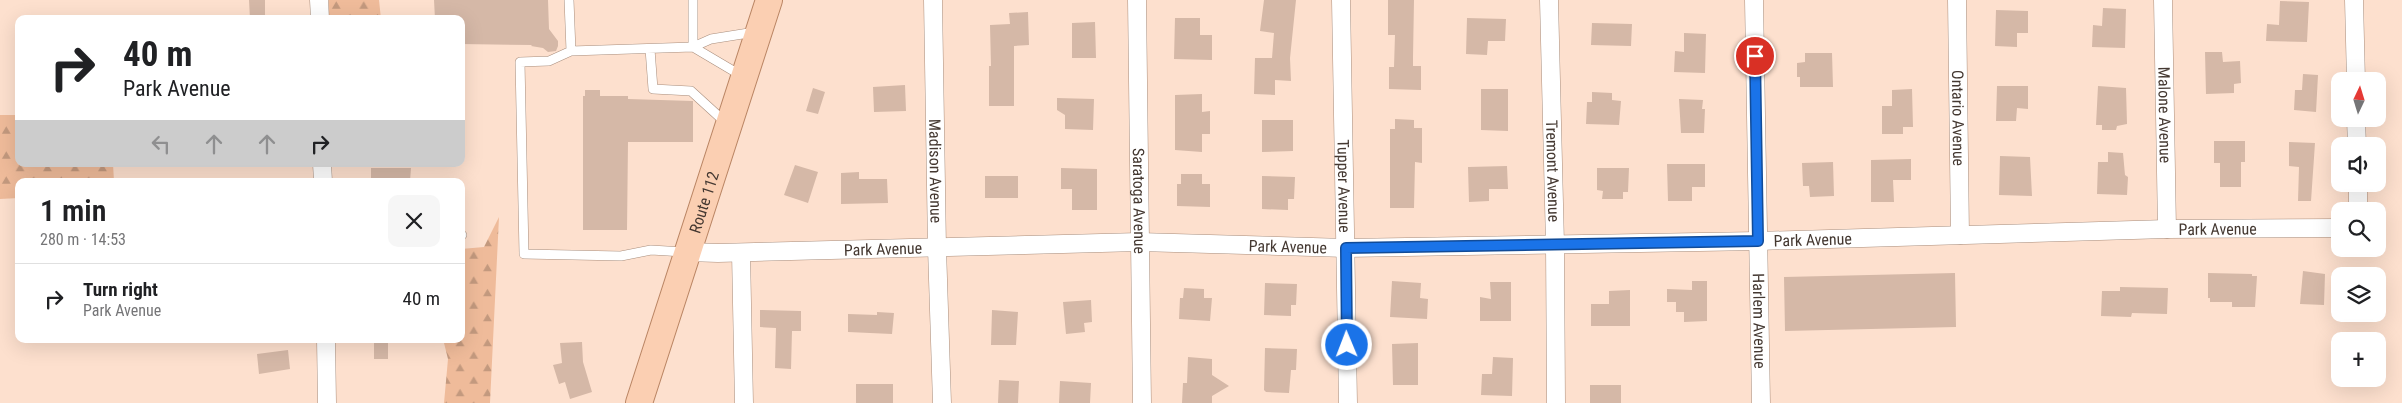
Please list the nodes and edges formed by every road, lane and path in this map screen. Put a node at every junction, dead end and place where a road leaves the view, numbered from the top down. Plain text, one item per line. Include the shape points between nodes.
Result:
1 (319, 0) edge
2 (568, 0) edge
3 (693, 0) edge
4 (769, 0) edge
5 (933, 0) edge
6 (1137, 0) edge
7 (1341, 0) edge
8 (1549, 0) edge
9 (1754, 0) edge
10 (1957, 0) edge
11 (2163, 0) edge
12 (2354, 0) edge
13 (320, 15) edge
14 (758, 32) junction
15 (693, 47) junction
16 (650, 49) junction
17 (572, 51) junction
18 (2356, 72) edge
19 (744, 77) junction
20 (728, 126) junction
21 (2331, 228) edge
22 (2167, 229) junction
23 (1960, 235) junction
24 (1758, 241) junction
25 (1139, 242) junction
26 (1555, 244) junction
27 (937, 248) junction
28 (1346, 248) junction
29 (687, 252) junction
30 (741, 253) junction
31 (326, 343) edge
32 (327, 403) edge
33 (639, 403) edge
34 (744, 403) edge
35 (942, 403) edge
36 (1142, 403) edge
37 (1348, 403) edge
38 (1556, 403) edge
39 (1761, 403) edge

1 - 13 street
2 - 17 lane
3 - 15 lane
4 - 14 main road, Route 112
5 - 27 street, Madison Avenue
6 - 25 street, Saratoga Avenue
7 - 28 street, Tupper Avenue
8 - 26 street, Tremont Avenue
9 - 24 street, Harlem Avenue
10 - 23 street, Ontario Avenue
11 - 22 street, Malone Avenue
12 - 18 street
14 - 15 lane via 711,39
14 - 19 main road, Route 112
15 - 16 lane
15 - 19 lane
16 - 17 lane
16 - 20 lane via 653,89 691,91
17 - 29 lane via 549,61 520,62 524,254 621,256 651,250
19 - 20 main road, Route 112
20 - 29 main road, Route 112
21 - 22 street, Park Avenue
22 - 23 street, Park Avenue
23 - 24 street, Park Avenue
24 - 26 street, Park Avenue
24 - 39 street, Harlem Avenue
25 - 27 street, Park Avenue
25 - 28 street, Park Avenue
25 - 36 street, Saratoga Avenue
26 - 28 street, Park Avenue
26 - 38 street, Tremont Avenue
27 - 30 street, Park Avenue
27 - 35 street, Madison Avenue
28 - 37 street, Tupper Avenue
29 - 30 street, Park Avenue
29 - 33 main road, Route 112
30 - 34 street
31 - 32 street

